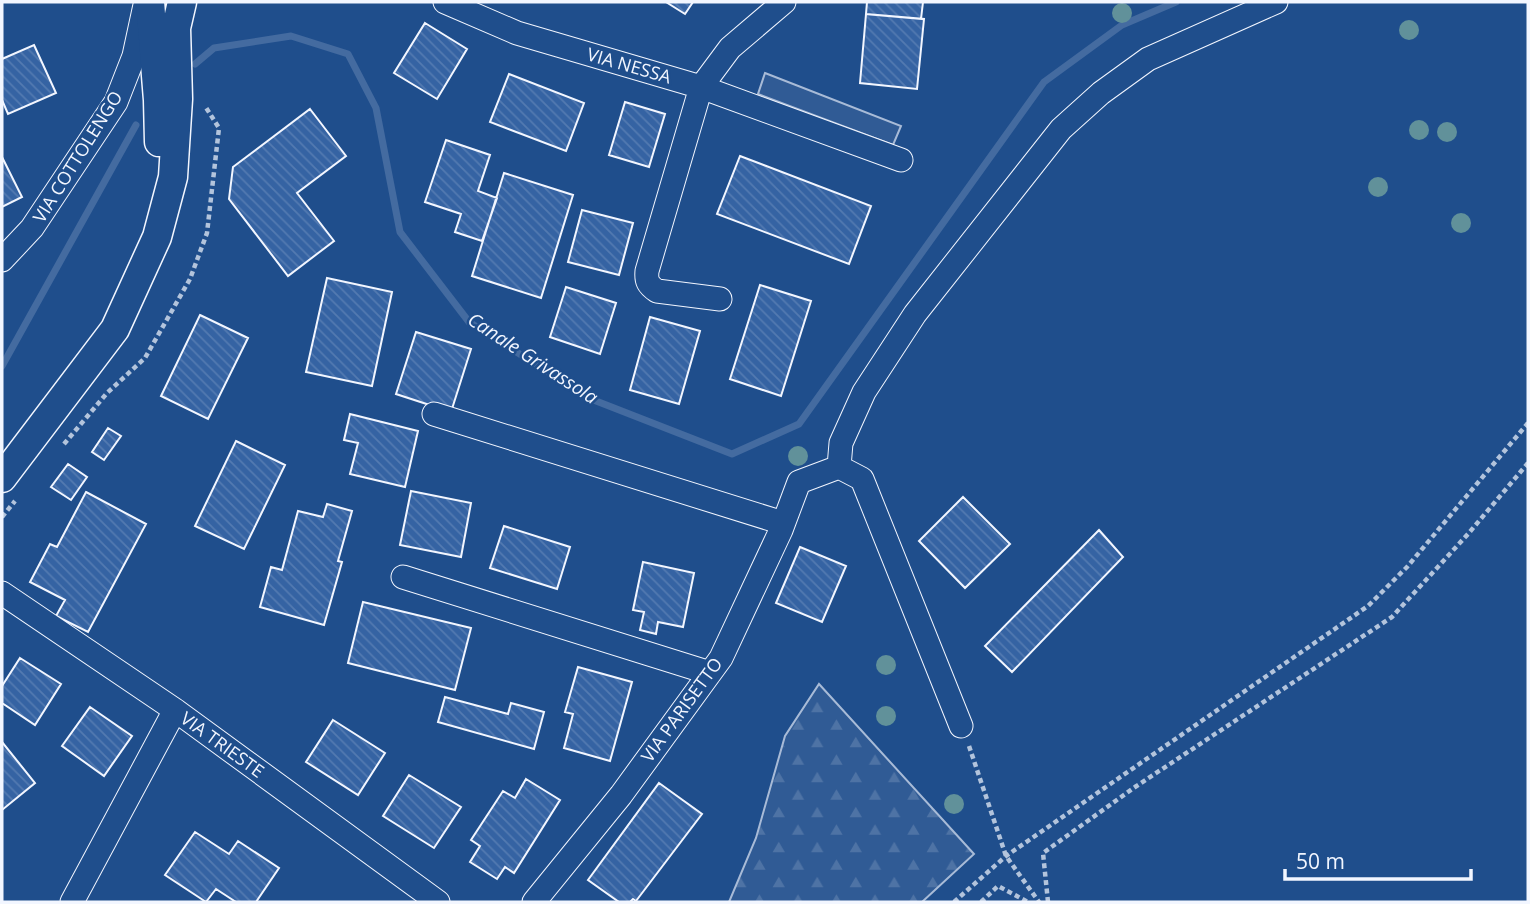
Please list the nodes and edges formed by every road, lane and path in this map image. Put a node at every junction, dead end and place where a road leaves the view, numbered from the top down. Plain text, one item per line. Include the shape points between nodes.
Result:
1 (148, 2) edge
2 (182, 2) edge
3 (445, 2) edge
4 (784, 2) edge
5 (1276, 2) edge
6 (701, 87) junction
7 (901, 160) dead end
8 (157, 237) junction
9 (2, 260) edge
10 (720, 299) dead end
11 (434, 414) dead end
12 (1528, 423) edge
13 (1528, 463) edge
14 (839, 467) junction
15 (2, 478) edge
16 (783, 523) junction
17 (403, 578) dead end
18 (2, 593) edge
19 (710, 673) junction
20 (175, 710) junction
21 (961, 726) joint
22 (1006, 856) junction
23 (72, 902) edge
24 (438, 902) edge
25 (534, 902) edge
26 (954, 902) edge
27 (981, 902) edge
28 (1028, 902) edge
29 (1039, 902) edge
30 (1048, 902) edge

1 - 8 street via 158,100
1 - 9 street, VIA COTTOLENGO via 116,102 33,228
2 - 8 street via 176,27 173,177
3 - 6 street, VIA NESSA via 517,33
4 - 6 street via 730,48
5 - 14 street via 1148,59 1060,129 900,336 864,392 841,443
6 - 7 street, VIA NESSA
6 - 10 street via 646,279 657,290
8 - 15 street via 115,329
11 - 16 street
12 - 22 path via 1368,606
13 - 30 path via 1392,617 1042,853
14 - 16 street, VIA PARISETTO via 799,482
14 - 21 street via 862,479
16 - 19 street, VIA PARISETTO
17 - 19 street
18 - 20 street, VIA TRIESTE
19 - 25 street, VIA PARISETTO via 621,795
20 - 23 street
20 - 24 street, VIA TRIESTE
21 - 22 path
22 - 26 path
22 - 29 path
27 - 28 path via 999,886

